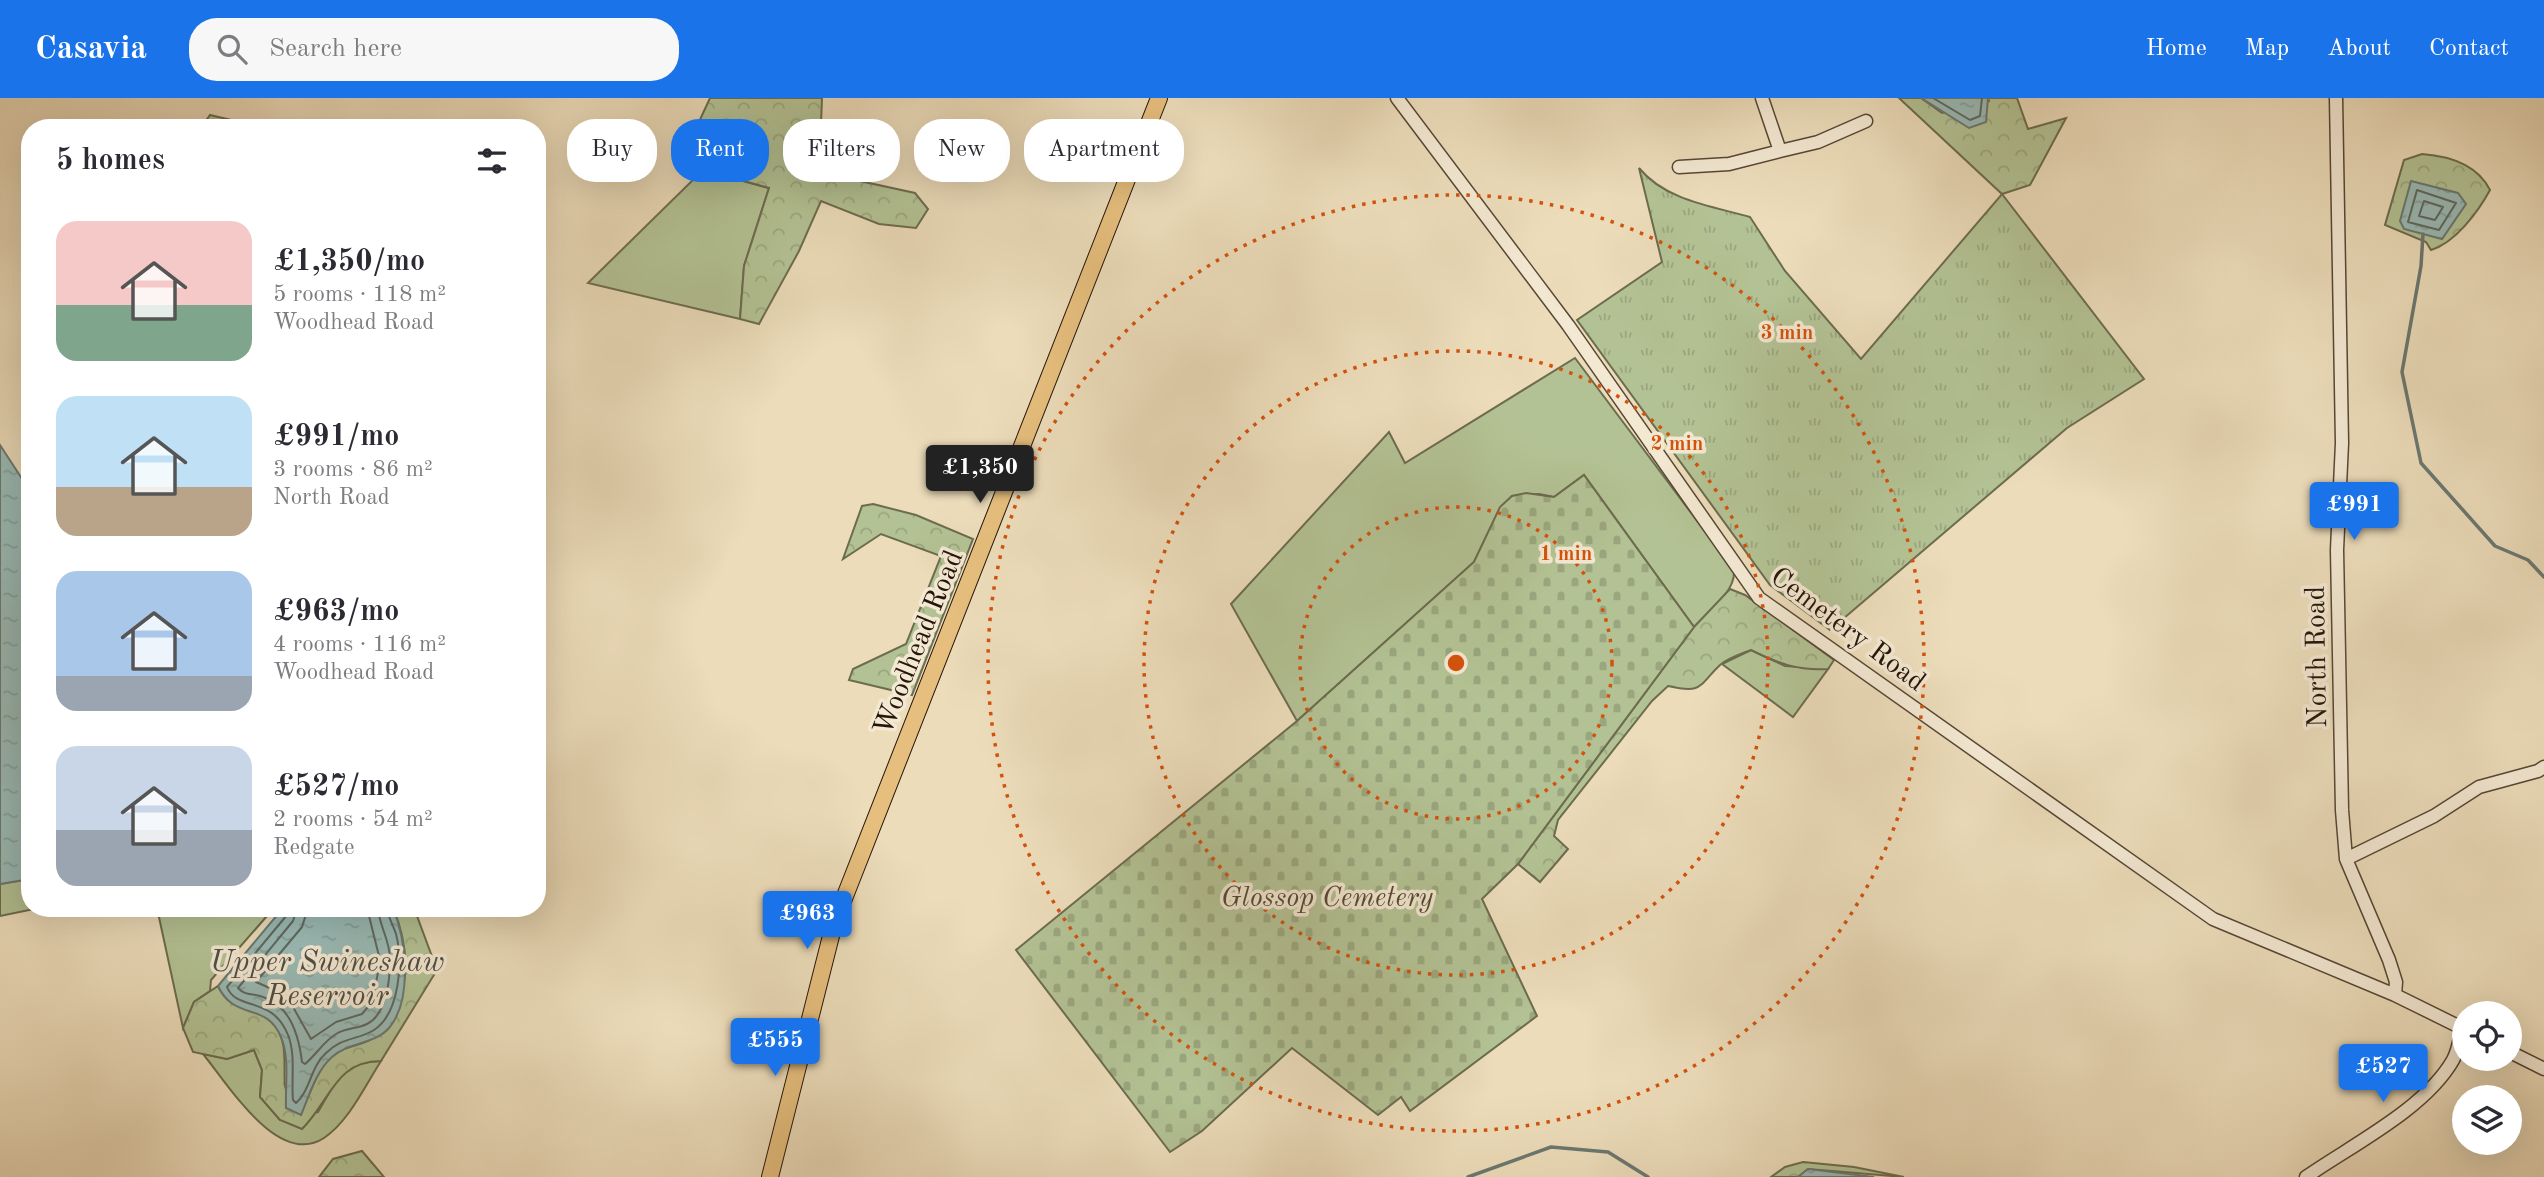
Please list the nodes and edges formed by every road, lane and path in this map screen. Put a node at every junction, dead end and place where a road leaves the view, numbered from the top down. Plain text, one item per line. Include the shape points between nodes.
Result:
1 (1159, 98) edge
2 (1397, 98) edge
3 (1762, 98) edge
4 (2336, 98) edge
5 (1866, 121) dead end
6 (1780, 151) junction
7 (1679, 167) dead end
8 (2544, 767) edge
9 (2346, 859) junction
10 (2395, 995) junction
11 (2452, 1024) edge
12 (2522, 1058) edge
13 (2452, 1061) edge
14 (2544, 1069) edge
15 (770, 1177) edge
16 (2306, 1177) edge

1 - 15 main road, Woodhead Road via 834,924
2 - 10 street, Cemetery Road via 1568,325 1759,598 2204,914
3 - 6 street
4 - 9 street, North Road via 2342,443 2337,550
5 - 6 street via 1818,142
6 - 7 street via 1729,164
8 - 9 street via 2479,787 2434,816
9 - 10 street, North Road via 2389,960
10 - 11 street, Cemetery Road
12 - 14 street
13 - 16 street via 2432,1087 2405,1109

